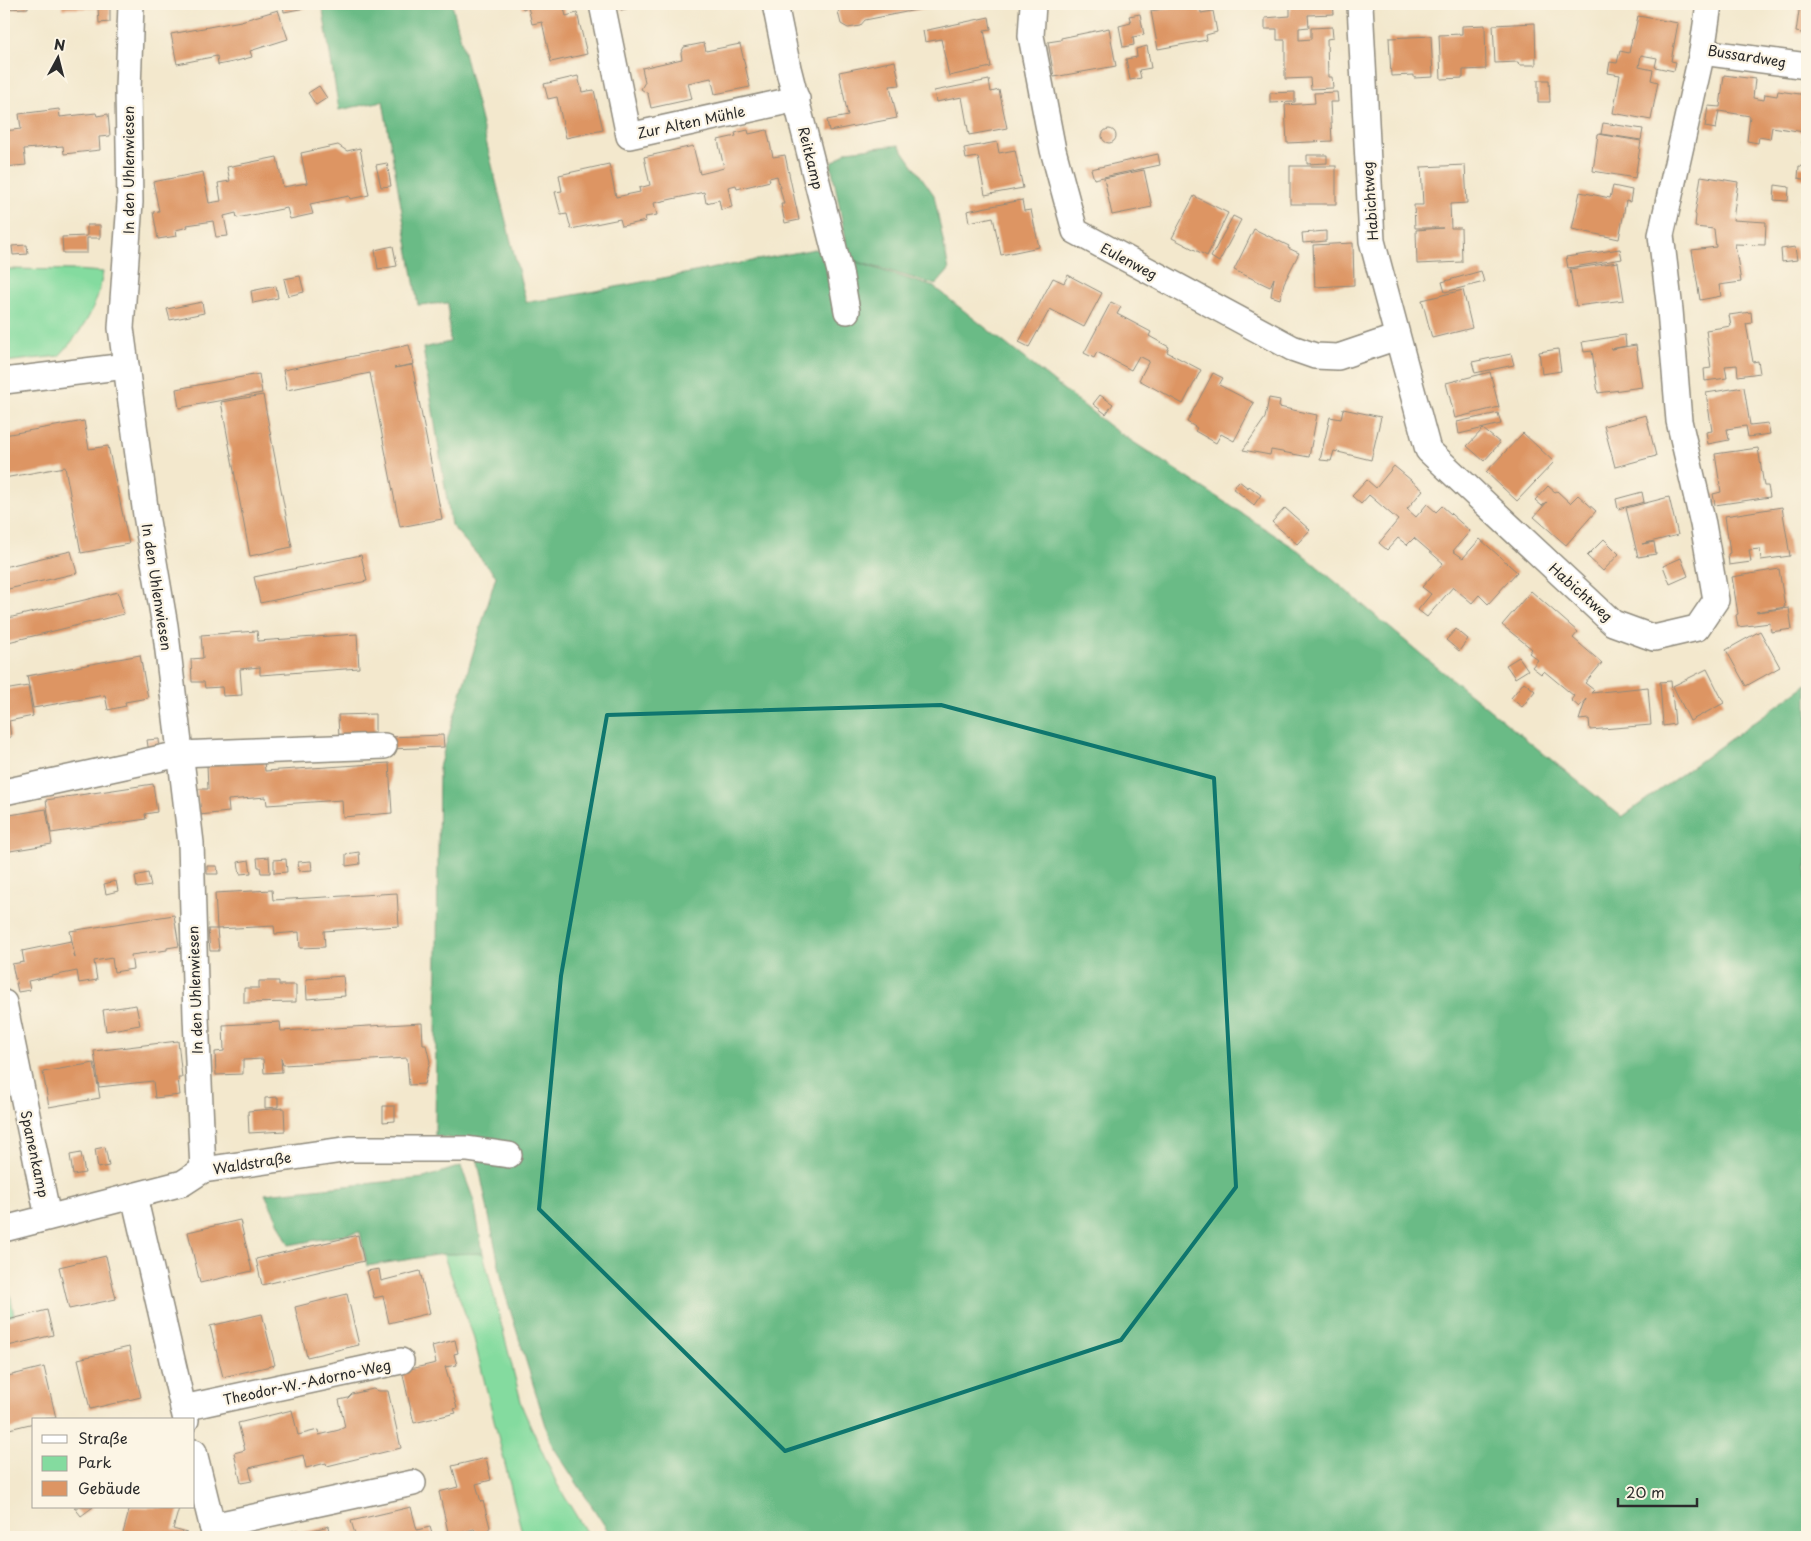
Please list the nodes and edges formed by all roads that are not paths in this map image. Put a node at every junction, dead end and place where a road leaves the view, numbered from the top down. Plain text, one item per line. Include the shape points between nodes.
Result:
1 (131, 4) edge
2 (602, 4) edge
3 (775, 4) edge
4 (1033, 4) edge
5 (1360, 4) edge
6 (1709, 4) edge
7 (1702, 52) junction
8 (1807, 66) edge
9 (796, 99) junction
10 (847, 311) dead end
11 (1397, 337) junction
12 (126, 366) junction
13 (4, 381) edge
14 (384, 746) dead end
15 (180, 754) junction
16 (4, 792) edge
17 (4, 1003) edge
18 (509, 1155) dead end
19 (203, 1170) junction
20 (134, 1196) junction
21 (48, 1217) junction
22 (4, 1229) edge
23 (401, 1361) dead end
24 (184, 1414) edge
25 (195, 1456) edge
26 (413, 1483) dead end
27 (213, 1532) edge

1 - 12 street, In den Uhlenwiesen via 128,89 130,202 121,328
2 - 9 street, Zur Alten Mühle via 629,136
3 - 9 street, Reitkamp
4 - 11 street, Eulenweg via 1031,36 1052,150 1075,231 1292,348 1315,356 1338,357
5 - 11 street, Habichtweg via 1372,241
6 - 7 street, Bussardweg
7 - 8 street, Bussardweg
7 - 11 street, Habichtweg via 1661,235 1679,421 1703,524 1716,600 1697,628 1654,638 1613,623 1428,450
9 - 10 street, Reitkamp
12 - 13 street
12 - 15 street, In den Uhlenwiesen via 165,626
14 - 15 street
15 - 16 street
15 - 19 street, In den Uhlenwiesen via 190,843
17 - 21 street, Spanenkamp
18 - 19 street, Waldstraße via 467,1149 350,1148
19 - 20 street, Waldstraße via 183,1183
20 - 21 street, Waldstraße
20 - 24 street, Theodor-W.-Adorno-Weg
21 - 22 street, Waldstraße
23 - 24 street, Theodor-W.-Adorno-Weg
25 - 27 street
26 - 27 street

